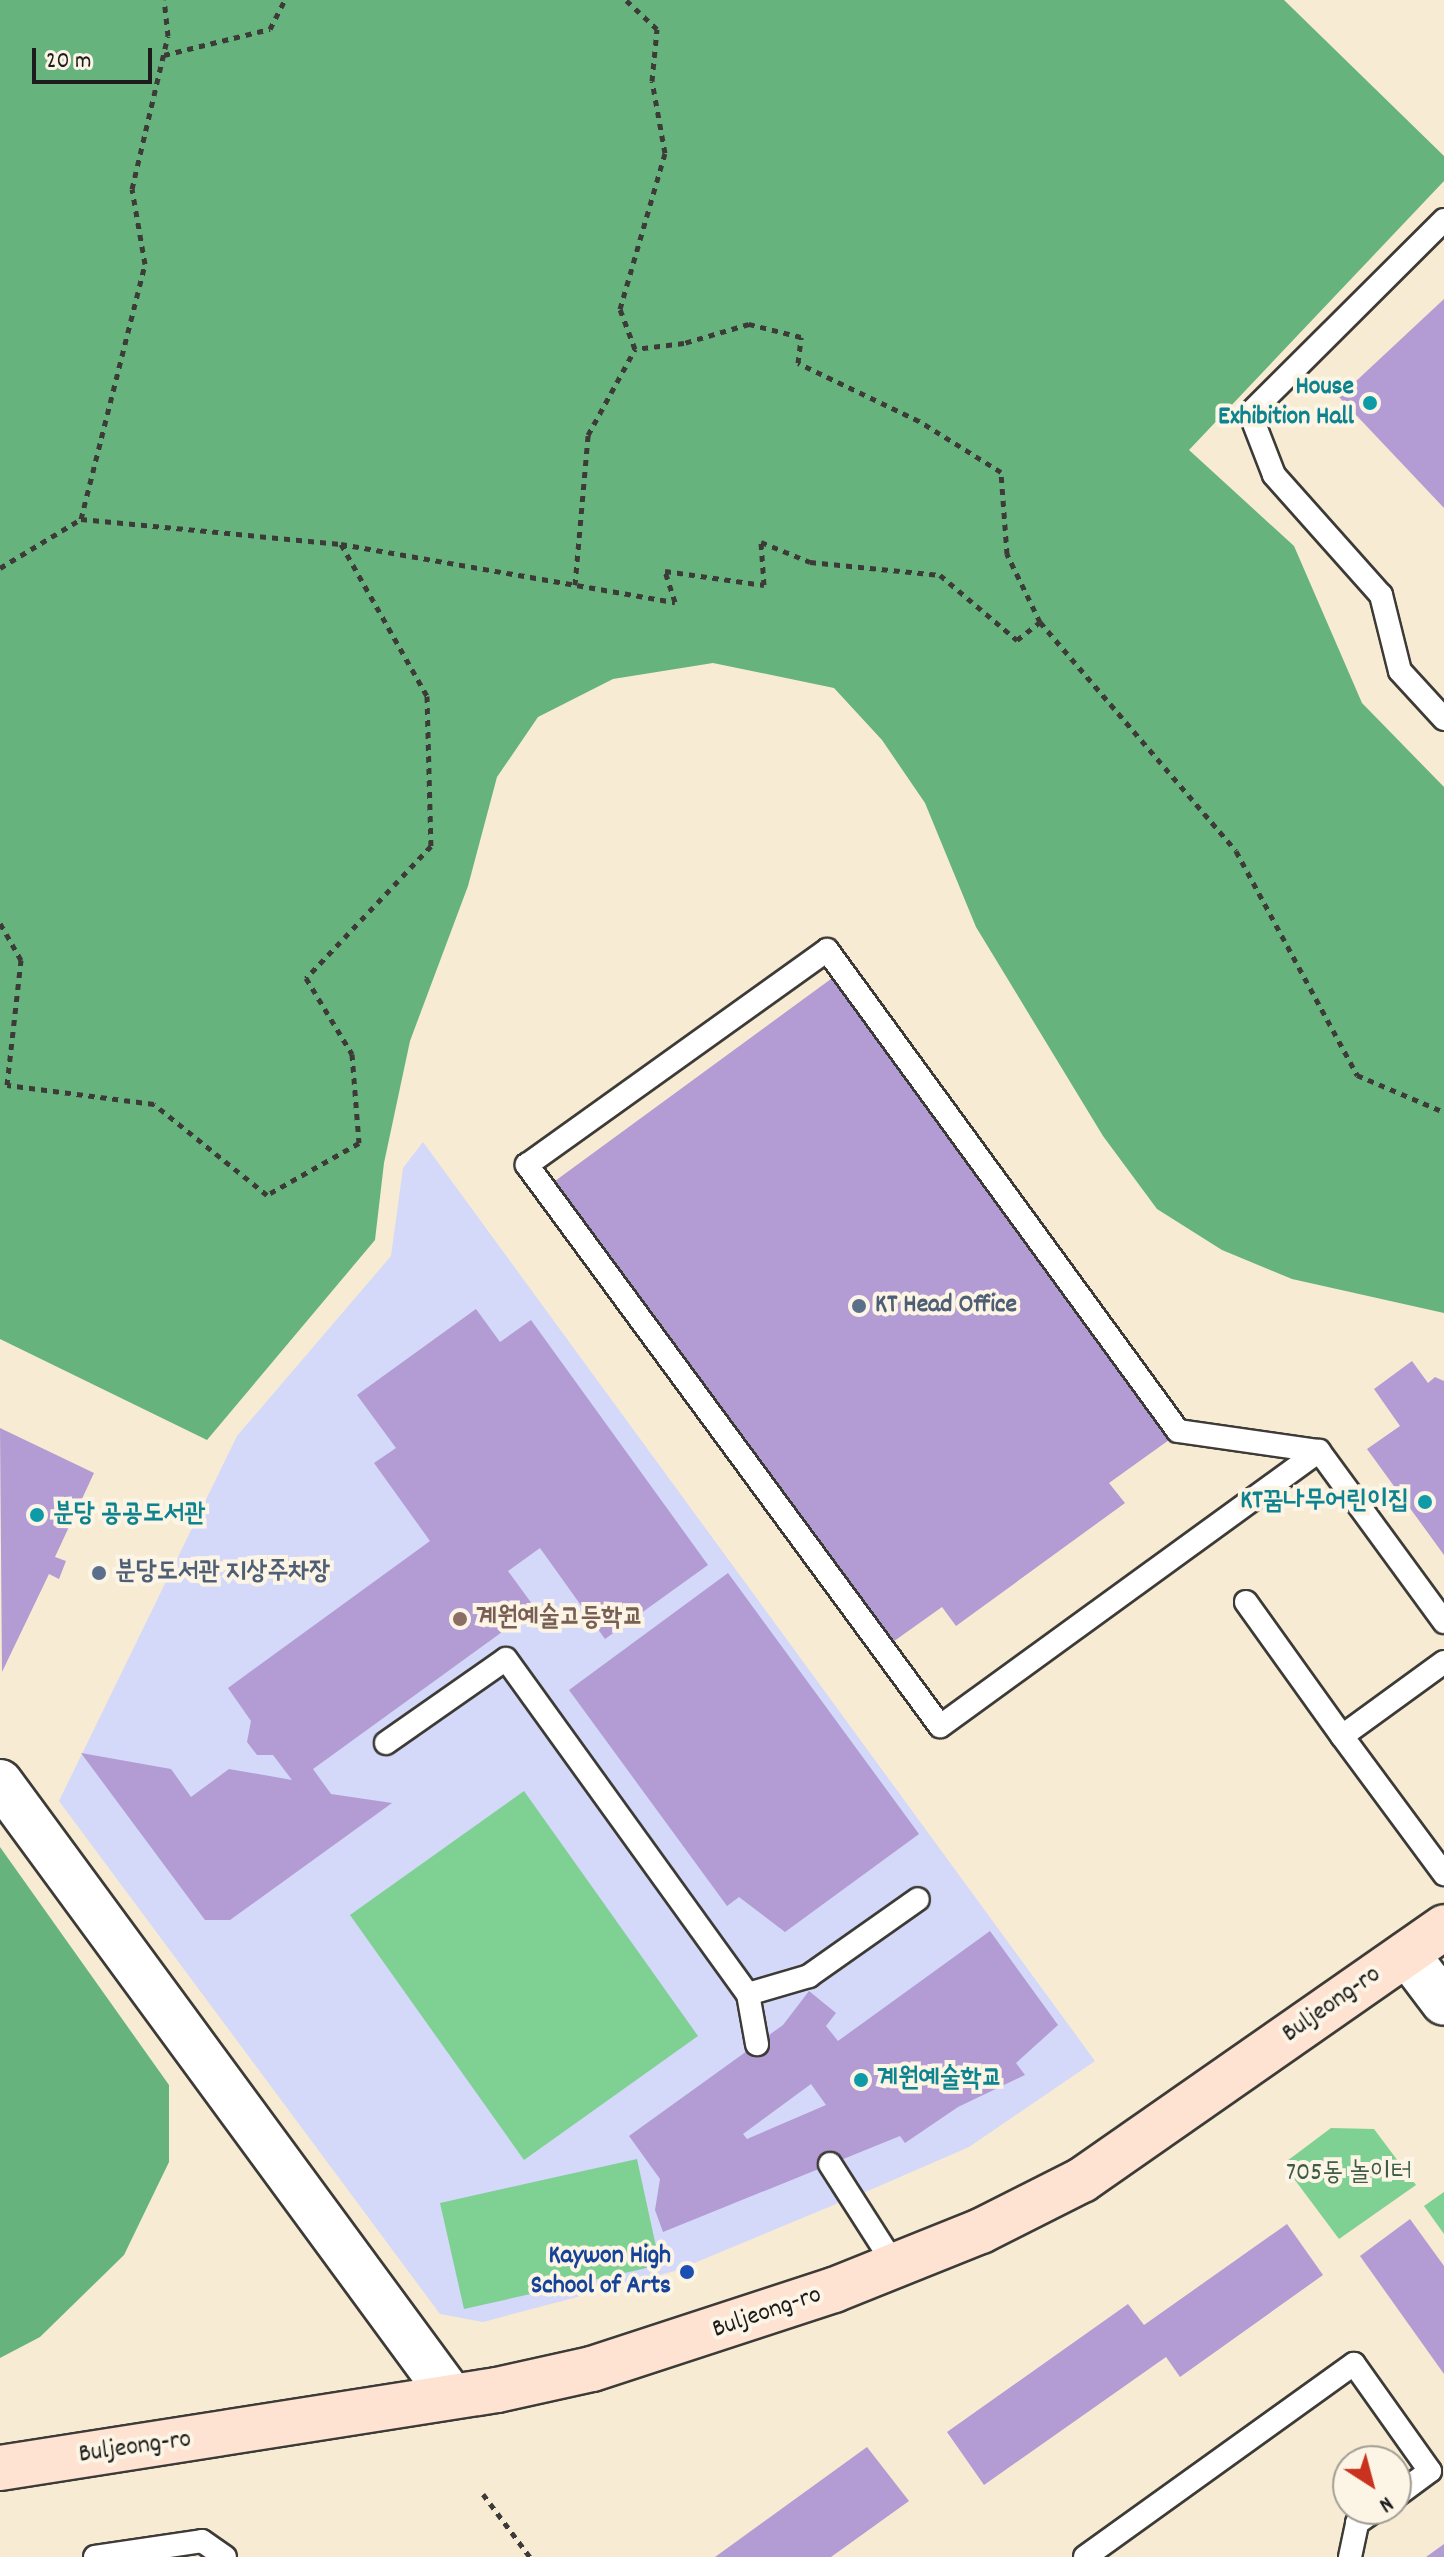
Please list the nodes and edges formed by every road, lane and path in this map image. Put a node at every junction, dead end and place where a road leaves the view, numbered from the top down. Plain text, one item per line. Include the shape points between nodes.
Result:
1 (164, 0) edge
2 (285, 0) edge
3 (626, 0) edge
4 (164, 55) junction
5 (1444, 220) edge
6 (635, 349) junction
7 (81, 519) junction
8 (341, 544) junction
9 (0, 568) edge
10 (575, 585) junction
11 (1040, 622) junction
12 (1444, 719) edge
13 (0, 923) edge
14 (1444, 1112) edge
15 (1319, 1451) junction
16 (1246, 1602) dead end
17 (1444, 1622) edge
18 (1444, 1662) edge
19 (1342, 1736) junction
20 (386, 1743) dead end
21 (0, 1782) edge
22 (1444, 1874) edge
23 (918, 1899) dead end
24 (1444, 1927) edge
25 (1407, 1954) junction
26 (748, 1994) junction
27 (1444, 2003) edge
28 (757, 2044) dead end
29 (830, 2164) dead end
30 (894, 2264) junction
31 (451, 2396) junction
32 (1412, 2445) edge
33 (1412, 2446) edge
34 (0, 2468) edge
35 (1412, 2484) edge
36 (483, 2494) dead end
37 (1357, 2525) edge
38 (1096, 2554) edge
39 (95, 2557) edge
40 (225, 2557) edge
41 (530, 2557) edge
42 (1350, 2557) edge

1 - 4 path
2 - 4 path via 270,29
3 - 6 path via 657,29 652,81 665,153 620,309
4 - 7 path via 132,189 145,264
5 - 12 lane via 1250,413 1274,475 1381,595 1400,671
6 - 10 path via 588,435
6 - 11 path via 684,343 749,324 801,337 798,363 919,421 1001,472 1007,554
7 - 8 path
7 - 9 path
8 - 10 path
8 - 13 path via 427,696 431,846 306,978 352,1054 359,1143 267,1195 154,1104 7,1085 21,960
10 - 11 path via 675,602 665,571 764,585 761,542 810,562 940,575 1017,640
11 - 14 path via 1236,851 1357,1075
15 - 15 lane via 1178,1431 827,950 527,1165 940,1726
15 - 17 lane
16 - 19 lane
18 - 19 lane
19 - 22 lane
20 - 26 lane via 506,1659
21 - 31 street
23 - 26 lane via 809,1976
24 - 25 main road, Buljeong-ro
25 - 27 street
25 - 30 main road, Buljeong-ro via 1082,2180 981,2231
26 - 28 lane
29 - 30 lane
30 - 31 main road, Buljeong-ro via 808,2300 592,2369
31 - 34 main road, Buljeong-ro via 356,2416
32 - 38 lane via 1354,2364
33 - 35 lane via 1430,2471
36 - 41 path
37 - 42 lane
39 - 40 lane via 202,2541

